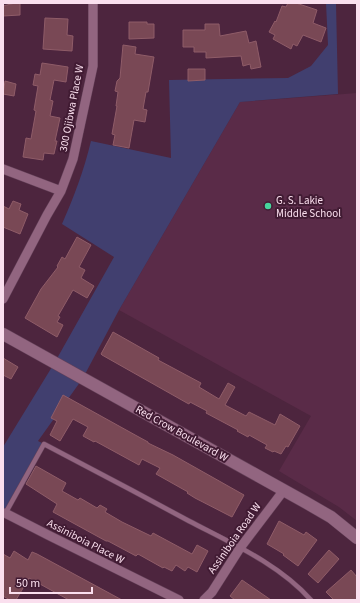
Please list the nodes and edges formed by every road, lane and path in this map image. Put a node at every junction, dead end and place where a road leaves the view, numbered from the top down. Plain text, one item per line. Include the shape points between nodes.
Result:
1 (93, 3) edge
2 (3, 169) edge
3 (61, 191) junction
4 (3, 299) edge
5 (3, 334) edge
6 (284, 490) junction
7 (4, 515) edge
8 (357, 538) edge
9 (240, 548) junction
10 (178, 600) edge
11 (204, 600) edge
12 (311, 600) edge

1 - 3 street, 300 Ojibwa Place W via 93,66 74,159
2 - 3 street
3 - 4 street, 300 Ojibwa Place W
5 - 6 street, Red Crow Boulevard W
6 - 8 street, Red Crow Boulevard W via 331,517
6 - 9 street, Assiniboia Road W
7 - 9 lane via 44,444
7 - 10 street, Assiniboia Place W
9 - 11 street, Assiniboia Road W via 212,592
9 - 12 lane via 278,571

